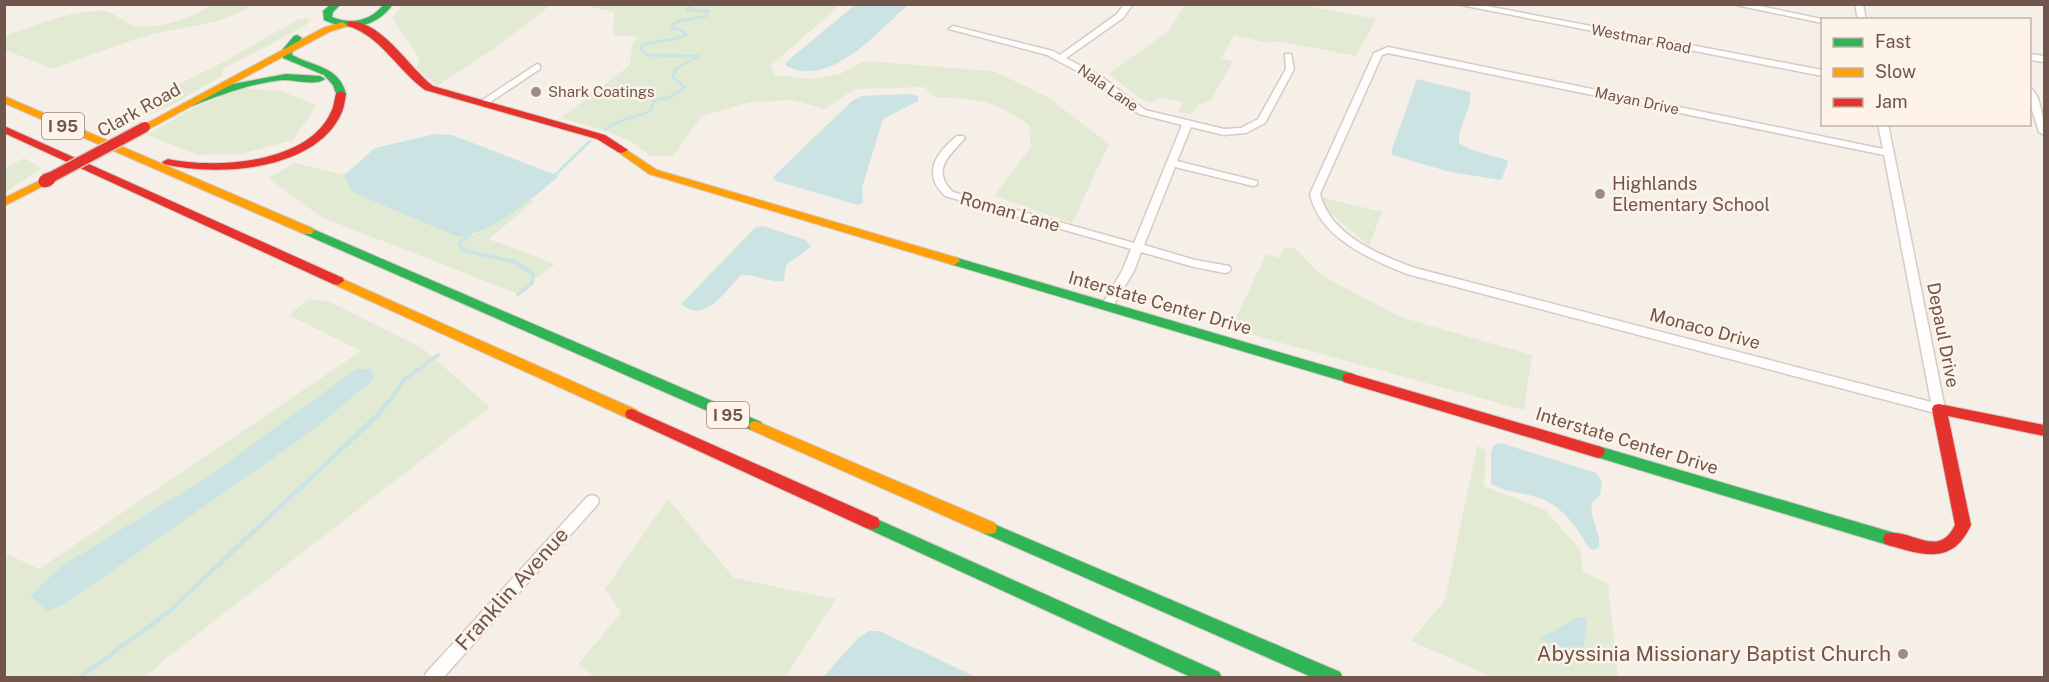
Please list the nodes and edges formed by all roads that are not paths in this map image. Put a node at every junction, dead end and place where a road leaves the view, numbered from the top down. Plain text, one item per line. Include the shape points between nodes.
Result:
1 (337, 4) edge
2 (1129, 4) edge
3 (1460, 4) edge
4 (1735, 4) edge
5 (386, 9) edge
6 (327, 18) junction
7 (1821, 20) edge
8 (347, 24) junction
9 (953, 29) dead end
10 (297, 38) junction
11 (389, 45) junction
12 (287, 51) junction
13 (1384, 51) joint
14 (1288, 56) dead end
15 (1061, 58) junction
16 (537, 67) dead end
17 (1821, 73) edge
18 (228, 82) junction
19 (341, 94) junction
20 (2031, 94) edge
21 (4, 99) edge
22 (483, 103) junction
23 (188, 104) junction
24 (1187, 124) junction
25 (1883, 126) edge
26 (4, 129) edge
27 (2044, 132) edge
28 (960, 138) dead end
29 (122, 152) junction
30 (1889, 153) junction
31 (1172, 164) junction
32 (1253, 183) dead end
33 (4, 203) edge
34 (1138, 248) junction
35 (1225, 269) dead end
36 (1107, 306) junction
37 (1939, 409) junction
38 (2044, 431) edge
39 (592, 501) dead end
40 (1948, 547) joint
41 (432, 678) edge
42 (1213, 678) edge
43 (1334, 678) edge

1 - 6 main road, Clark Road via 328,11
2 - 15 street via 1120,16
3 - 17 street, Westmar Road
4 - 7 street
5 - 8 main road, Clark Road via 369,21
5 - 11 main road, Interstate Center Drive via 377,21
6 - 8 main road, Interstate Center Drive via 335,24
6 - 10 main road, Clark Road
8 - 11 main road, Interstate Center Drive via 362,26
8 - 12 main road, Clark Road via 326,30
9 - 15 street, Nala Lane
10 - 12 main road
10 - 18 main road, Clark Road via 253,62
11 - 22 main road, Interstate Center Drive via 423,85
12 - 18 main road, Clark Road
12 - 19 main road via 291,59 319,69 337,81
13 - 30 street, Mayan Drive
13 - 37 street, Monaco Drive via 1378,53 1315,194 1318,211 1361,247 1411,271
14 - 24 street, Nala Lane via 1290,69 1259,124 1234,132
15 - 24 street, Nala Lane via 1099,79 1142,112
16 - 22 street
18 - 23 main road, Clark Road
19 - 23 main road via 324,80 311,76 282,76 236,86
19 - 29 main road via 337,113 323,132 288,153 260,163 205,168
20 - 27 street
21 - 29 main road, I 95
22 - 36 main road, Interstate Center Drive via 609,140 653,172
23 - 33 main road, Clark Road, bridge
24 - 31 street
25 - 30 street, Depaul Drive
26 - 42 main road, I 95
28 - 34 street, Roman Lane via 942,155 937,174 949,194
29 - 43 main road, I 95
30 - 37 street, Depaul Drive
31 - 32 street
31 - 34 street
34 - 35 street, Roman Lane
34 - 36 street
36 - 40 main road, Interstate Center Drive via 1911,545
37 - 38 main road, Monaco Drive
37 - 40 main road, Depaul Drive via 1963,525 1961,536
39 - 41 street, Franklin Avenue

